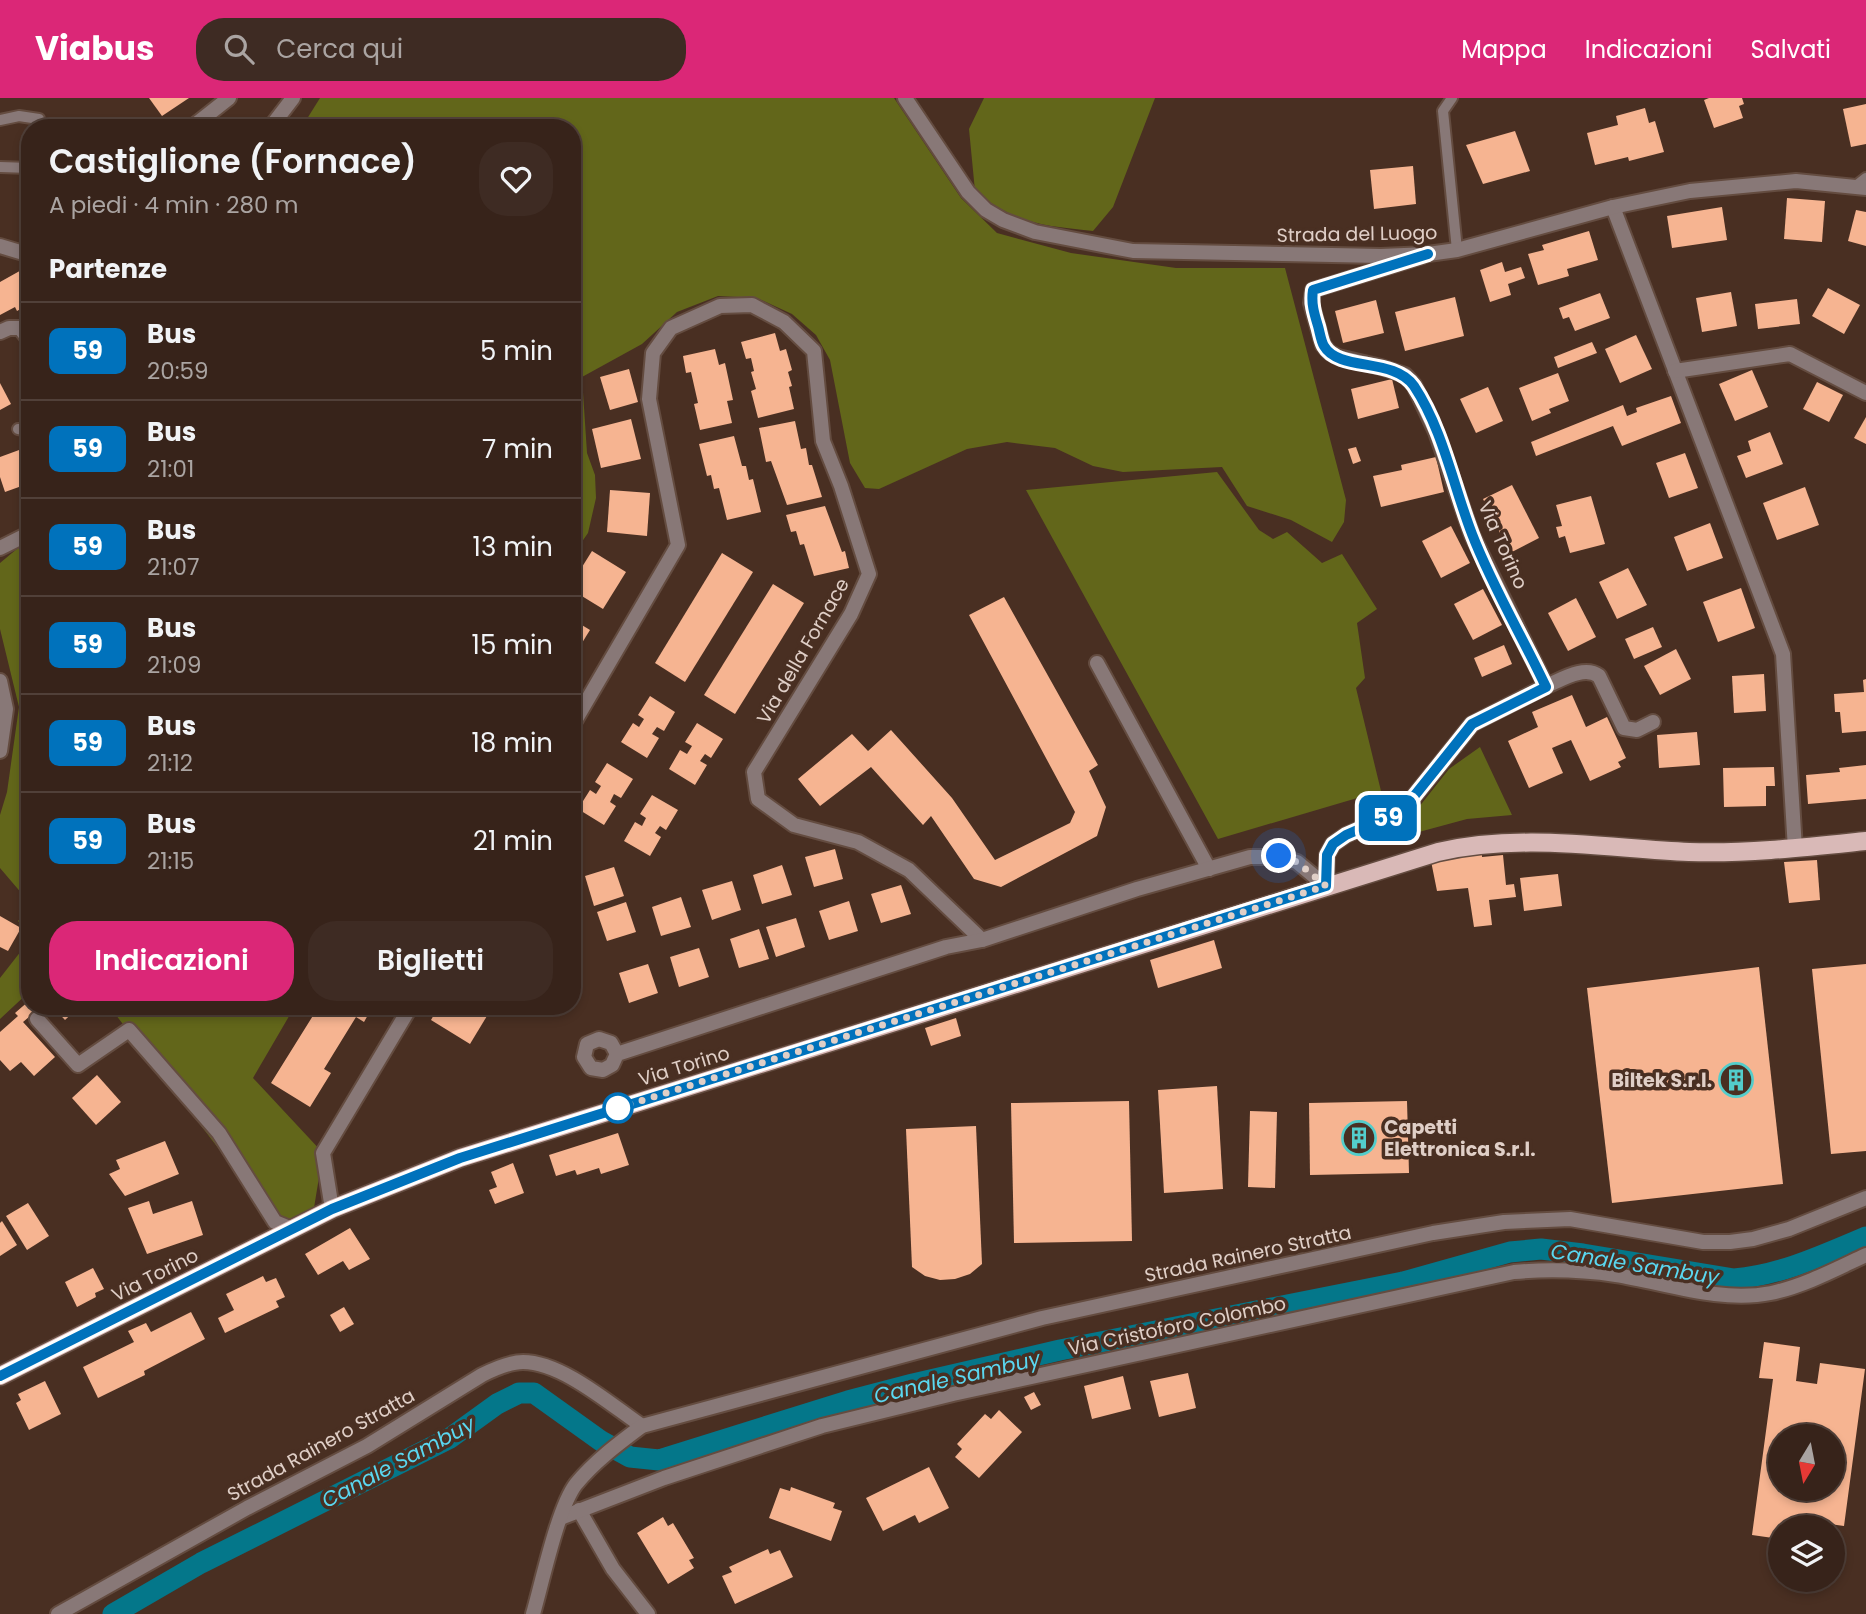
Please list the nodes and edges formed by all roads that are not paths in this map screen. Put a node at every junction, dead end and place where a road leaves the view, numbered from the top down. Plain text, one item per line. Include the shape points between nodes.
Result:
1 (229, 98) edge
2 (293, 98) edge
3 (905, 98) edge
4 (1452, 98) edge
5 (38, 119) edge
6 (202, 119) edge
7 (277, 119) edge
8 (0, 120) edge
9 (0, 167) edge
10 (21, 168) edge
11 (1863, 183) edge
12 (1613, 207) junction
13 (0, 246) edge
14 (1457, 250) junction
15 (21, 252) edge
16 (1428, 254) junction
17 (21, 329) edge
18 (0, 332) edge
19 (1675, 371) junction
20 (1866, 393) edge
21 (21, 538) edge
22 (0, 548) edge
23 (1097, 663) dead end
24 (0, 681) edge
25 (1546, 687) junction
26 (581, 711) edge
27 (1653, 722) dead end
28 (0, 751) edge
29 (1866, 841) edge
30 (1795, 849) junction
31 (1209, 869) junction
32 (1326, 886) junction
33 (982, 940) junction
34 (406, 1015) edge
35 (37, 1019) dead end
36 (617, 1054) dead end
37 (1866, 1198) edge
38 (332, 1209) junction
39 (292, 1229) junction
40 (1866, 1255) edge
41 (0, 1376) edge
42 (642, 1426) junction
43 (579, 1510) junction
44 (562, 1517) junction
45 (58, 1614) edge
46 (533, 1614) edge
47 (648, 1614) edge

1 - 6 street
2 - 7 street
3 - 16 street, Strada del Luogo via 968,192 986,210 1035,232 1133,251
4 - 14 lane via 1443,111
5 - 8 lane
9 - 10 lane
11 - 12 street, Strada del Luogo via 1796,181 1690,191
12 - 14 street, Strada del Luogo
12 - 19 street
13 - 15 street
14 - 16 street, Strada del Luogo
16 - 25 street, Via Torino via 1313,290 1311,303 1329,352 1405,375 1414,386 1436,432 1472,535
17 - 18 street
19 - 20 street via 1790,354
19 - 30 street via 1783,654
21 - 22 street
23 - 31 street
24 - 28 street via 6,709
25 - 27 street via 1593,671 1624,728 1637,730
25 - 32 street via 1472,724 1403,810 1333,844 1327,855
26 - 33 street, Via della Fornace via 678,545 649,399 653,353 671,328 720,306 752,305 784,322 814,351 823,441 869,574 851,614 754,772 758,799 794,825 858,842 909,870
29 - 30 main road, Via Torino
30 - 32 main road, Via Torino via 1691,852 1508,841 1438,852
31 - 32 street via 1250,857 1279,856 1297,862
31 - 33 street
32 - 38 main road, Via Torino via 460,1158
33 - 36 street via 946,947
34 - 38 street via 323,1153
35 - 39 street via 78,1065 129,1030 219,1133 275,1222
37 - 42 street, Strada Rainero Stratta via 1789,1229 1730,1242 1703,1242 1570,1219 1504,1222 1433,1233 1042,1318
38 - 39 main road, Via Torino
39 - 41 main road, Via Torino
40 - 43 street, Via Cristoforo Colombo via 1771,1293 1734,1296 1555,1268 1514,1272 822,1426
42 - 44 street, Strada Rainero Stratta via 607,1452 574,1486
42 - 45 street, Strada Rainero Stratta via 568,1376 523,1362 499,1367 367,1446
43 - 44 street, Via Cristoforo Colombo
43 - 47 street
44 - 46 street

